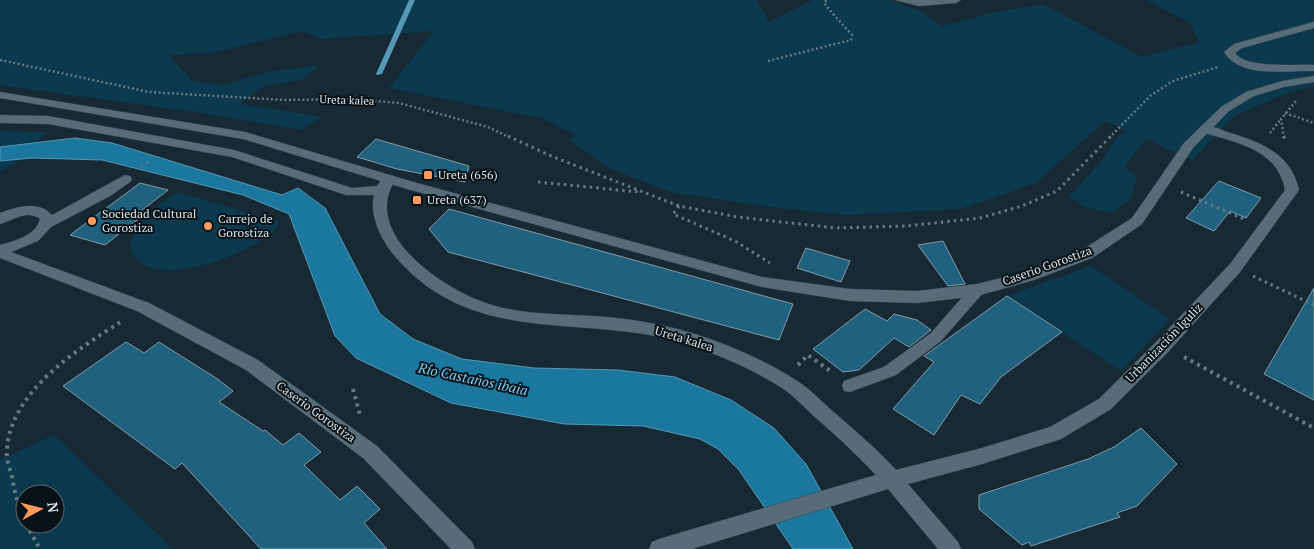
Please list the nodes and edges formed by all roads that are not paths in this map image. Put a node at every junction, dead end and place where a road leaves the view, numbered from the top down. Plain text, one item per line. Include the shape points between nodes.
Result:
1 (900, 0) edge
2 (956, 0) edge
3 (1314, 25) edge
4 (1314, 68) edge
5 (1314, 79) edge
6 (0, 95) edge
7 (0, 119) edge
8 (1205, 129) junction
9 (125, 179) road end
10 (384, 185) junction
11 (0, 219) edge
12 (46, 224) junction
13 (0, 251) edge
14 (977, 290) junction
15 (850, 386) dead end
16 (891, 480) junction
17 (661, 548) edge
18 (465, 549) edge
19 (951, 549) edge

1 - 2 street via 919,3
3 - 4 street via 1238,46 1229,52 1237,62 1250,66
5 - 8 street, Caserio Gorostiza via 1250,94 1225,109
6 - 10 street via 245,136
7 - 10 street via 48,120 234,154 351,192
8 - 14 street, Caserio Gorostiza via 1188,146 1137,221 1088,254 1029,276
8 - 16 street, Urbanización Iguliz via 1259,147 1281,162 1290,178 1292,190 1235,268 1164,346 1105,404 1055,433
9 - 12 street
10 - 14 street, Caserio Gorostiza via 762,282 850,295 917,297
10 - 16 street, Ureta kalea via 379,205 386,233 427,282 464,303 507,316 647,328 689,338 735,356 790,384 862,448
11 - 12 street via 15,213 37,211 44,213
12 - 13 street via 32,238
13 - 18 street, Caserio Gorostiza via 144,307 252,366 370,452
14 - 15 lane via 936,337 890,371
16 - 17 street, Urbanización Iguliz
16 - 19 street

